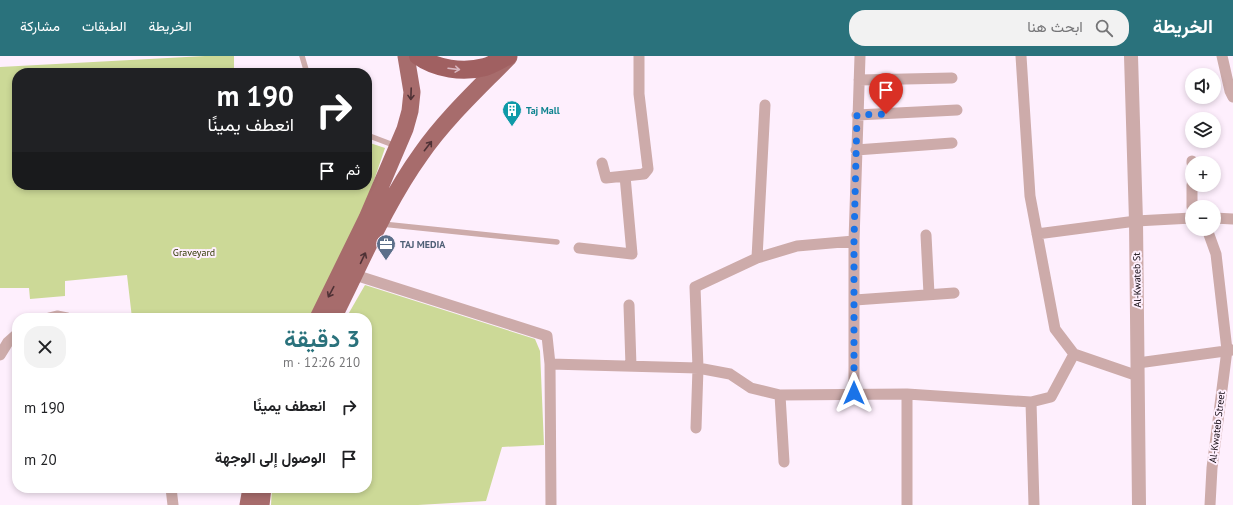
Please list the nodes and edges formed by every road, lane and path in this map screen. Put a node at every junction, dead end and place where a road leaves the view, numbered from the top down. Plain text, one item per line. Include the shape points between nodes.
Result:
1 (302, 56) edge
2 (406, 56) edge
3 (418, 56) edge
4 (509, 56) edge
5 (639, 56) edge
6 (860, 56) edge
7 (1021, 56) edge
8 (1131, 56) edge
9 (1222, 56) edge
10 (306, 68) edge
11 (952, 78) dead end
12 (859, 80) junction
13 (1233, 97) edge
14 (765, 105) dead end
15 (957, 110) dead end
16 (857, 115) junction
17 (372, 137) edge
18 (952, 143) dead end
19 (398, 146) junction
20 (856, 150) junction
21 (602, 163) dead end
22 (625, 176) junction
23 (1185, 218) edge
24 (1221, 218) edge
25 (1233, 219) edge
26 (1136, 221) junction
27 (380, 224) junction
28 (1037, 234) junction
29 (926, 235) dead end
30 (1210, 236) edge
31 (854, 241) junction
32 (557, 242) dead end
33 (579, 248) dead end
34 (757, 258) junction
35 (355, 275) junction
36 (954, 293) dead end
37 (929, 294) junction
38 (855, 300) junction
39 (629, 305) dead end
40 (320, 313) edge
41 (336, 313) edge
42 (12, 338) edge
43 (1230, 350) edge
44 (1074, 354) junction
45 (0, 355) edge
46 (550, 364) junction
47 (631, 366) junction
48 (698, 368) junction
49 (1138, 370) junction
50 (854, 393) junction
51 (780, 394) junction
52 (907, 394) junction
53 (1031, 402) junction
54 (696, 428) dead end
55 (784, 462) dead end
56 (172, 493) edge
57 (250, 493) edge
58 (262, 493) edge
59 (173, 505) edge
60 (248, 505) edge
61 (261, 505) edge
62 (551, 505) edge
63 (907, 505) edge
64 (1034, 505) edge
65 (1139, 505) edge
66 (1210, 505) edge

1 - 10 lane
2 -> 19 main road via 412,92 410,111
3 -> 4 highway via 428,63 456,70 485,67
27 -> 4 main road via 421,154 445,124
5 - 22 street via 639,94 648,169 644,174
6 - 12 street
7 - 28 street via 1030,196
8 - 26 street, Al-Kwateb St
9 - 13 street
11 - 12 street
12 - 16 street
14 - 34 street
15 - 16 street
16 - 20 street
17 - 19 lane
18 - 20 street
19 -> 40 main road via 367,218
20 - 31 street
21 - 22 street via 606,178
22 - 33 street via 632,254
23 - 26 street
24 - 25 street
26 - 28 street
26 - 49 street, Al-Kwateb St
27 - 32 lane
35 -> 27 main road
28 - 44 street via 1056,333
29 - 37 street
30 - 43 street, Al-Kwateb Street via 1216,254
31 - 34 street via 797,246
31 - 38 street
34 - 48 street via 695,287
35 - 41 main road
35 - 46 street via 544,334 547,338
36 - 37 street
37 - 38 street
38 - 50 street
39 - 47 street
42 - 45 street
43 - 49 street
43 - 66 street, Al-Kwateb Street via 1212,468
44 - 49 street
44 - 53 street via 1051,397
46 - 47 street
46 - 62 street
47 - 48 street
48 - 51 street via 730,374 751,388
48 - 54 street
49 - 65 street, Al-Kwateb St
50 - 51 street
50 - 52 street
51 - 55 street
52 - 53 street
52 - 63 street
53 - 64 street
56 - 59 street
57 - 60 main road
58 - 61 main road

